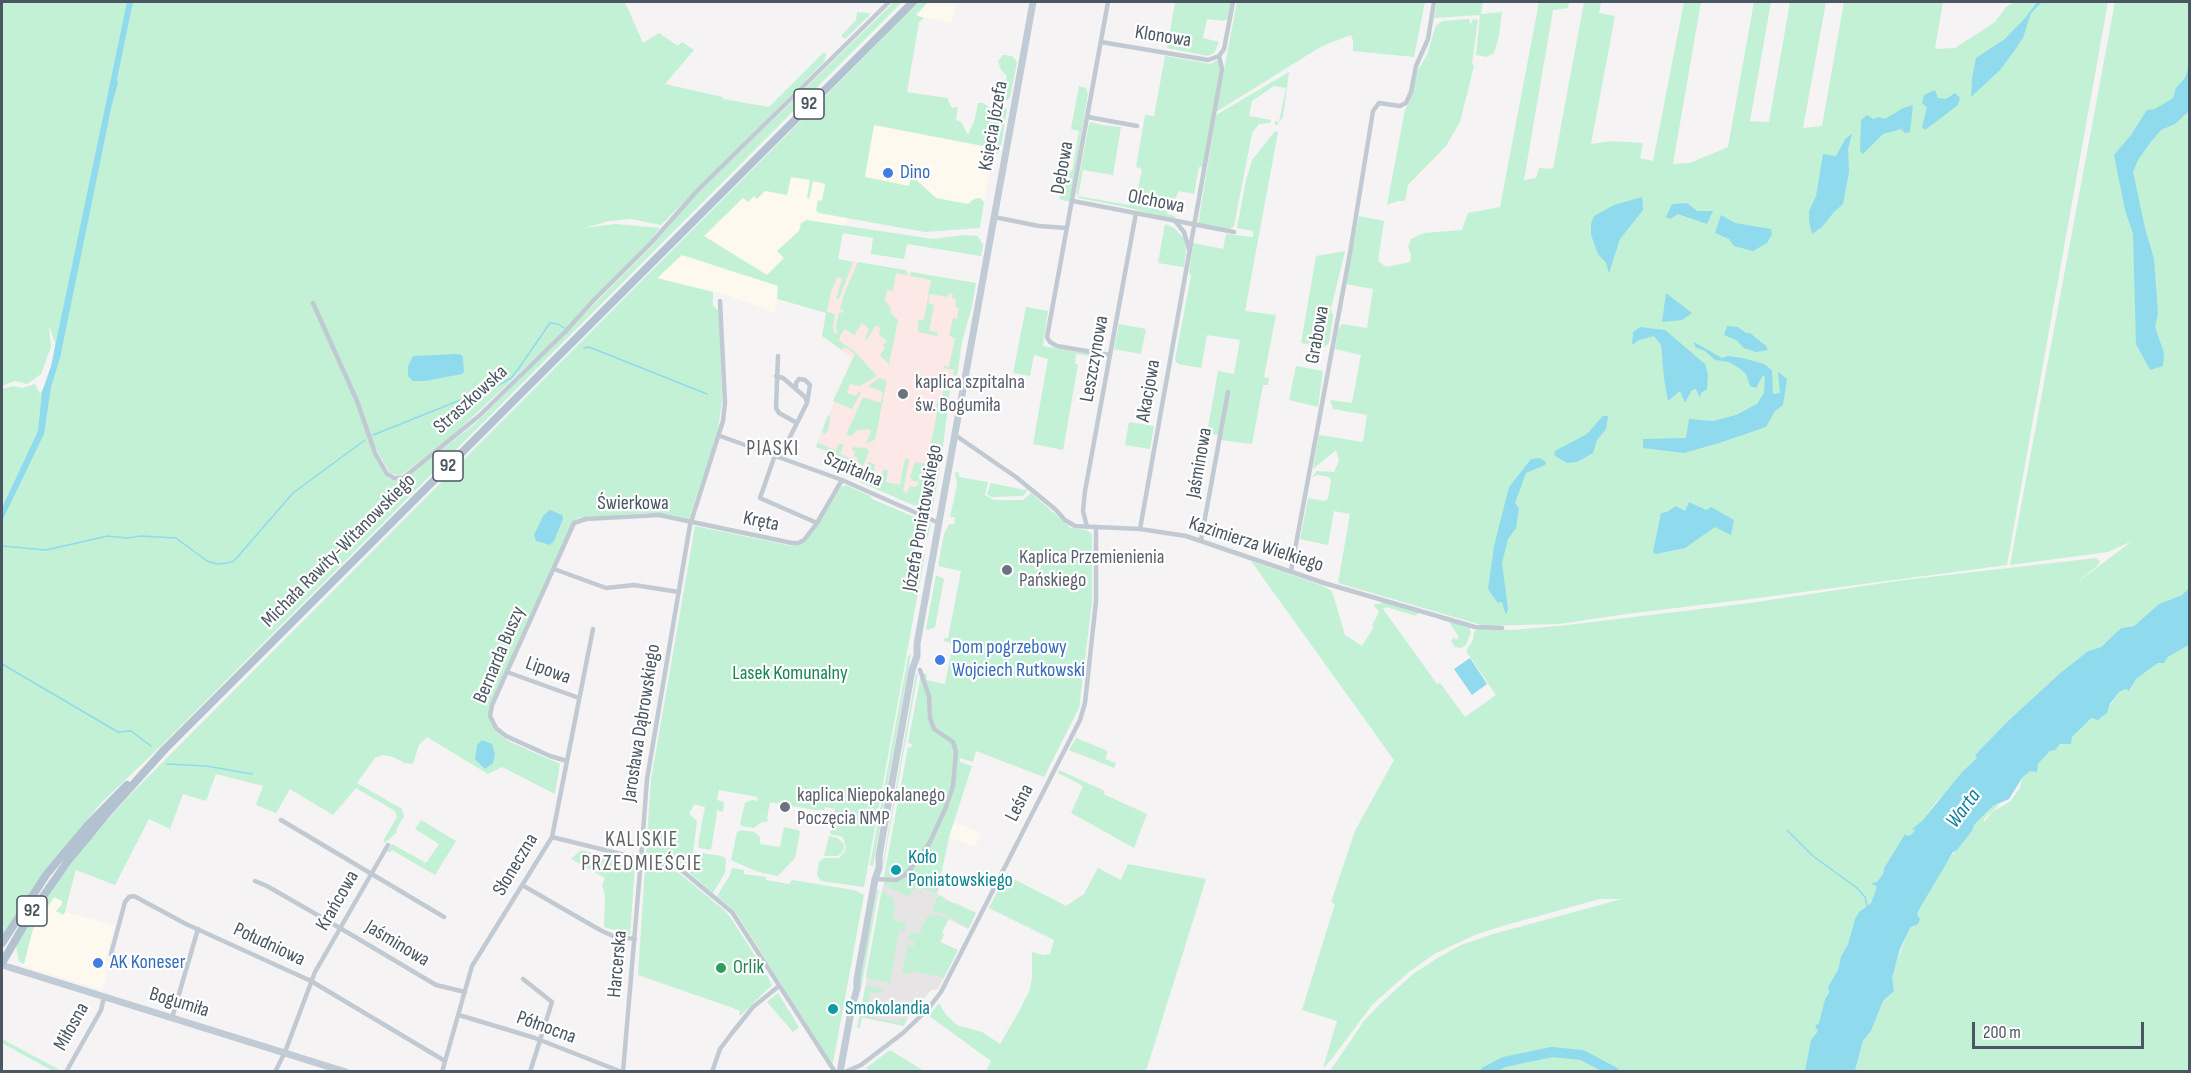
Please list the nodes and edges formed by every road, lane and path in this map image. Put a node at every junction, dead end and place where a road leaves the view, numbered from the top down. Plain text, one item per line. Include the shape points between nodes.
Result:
1 (889, 2) edge
2 (906, 2) edge
3 (913, 2) edge
4 (1033, 2) edge
5 (1108, 2) edge
6 (1233, 2) edge
7 (1434, 2) edge
8 (882, 31) junction
9 (1101, 42) junction
10 (1219, 56) junction
11 (1088, 117) junction
12 (1137, 126) dead end
13 (1073, 201) junction
14 (1136, 213) junction
15 (994, 217) junction
16 (1175, 221) junction
17 (1194, 225) junction
18 (1067, 228) junction
19 (1234, 232) dead end
20 (987, 256) joint
21 (1189, 258) junction
22 (720, 301) dead end
23 (313, 303) dead end
24 (1110, 355) junction
25 (778, 356) dead end
26 (776, 376) junction
27 (796, 389) junction
28 (1228, 392) dead end
29 (807, 403) junction
30 (797, 423) junction
31 (955, 435) junction
32 (720, 436) junction
33 (777, 456) junction
34 (842, 480) junction
35 (1083, 511) junction
36 (576, 521) joint
37 (690, 522) junction
38 (939, 522) junction
39 (817, 523) junction
40 (1075, 526) junction
41 (1087, 527) junction
42 (1096, 528) junction
43 (1140, 529) junction
44 (1201, 540) junction
45 (554, 570) junction
46 (1291, 571) junction
47 (679, 592) junction
48 (1502, 628) dead end
49 (593, 629) dead end
50 (916, 669) junction
51 (507, 672) junction
52 (579, 698) junction
53 (165, 749) junction
54 (567, 761) junction
55 (280, 820) dead end
56 (552, 837) junction
57 (388, 845) dead end
58 (641, 859) junction
59 (371, 874) junction
60 (875, 879) junction
61 (255, 881) dead end
62 (522, 885) junction
63 (444, 917) dead end
64 (340, 928) junction
65 (198, 929) junction
66 (636, 939) junction
67 (2, 943) edge
68 (111, 954) dead end
69 (2, 964) edge
70 (523, 979) dead end
71 (311, 981) junction
72 (779, 986) junction
73 (465, 992) junction
74 (104, 997) junction
75 (459, 1015) junction
76 (172, 1018) junction
77 (540, 1041) junction
78 (285, 1052) junction
79 (445, 1061) junction
80 (66, 1071) edge
81 (274, 1071) edge
82 (346, 1071) edge
83 (442, 1071) edge
84 (530, 1071) edge
85 (622, 1071) edge
86 (712, 1071) edge
87 (835, 1071) edge
88 (840, 1071) edge
89 (845, 1071) edge

1 - 23 street, Straszkowska via 697,191 623,272 478,416 408,474 398,478 387,474 375,453 357,401
2 - 8 main road, 92
3 - 8 main road, 92
4 - 15 street, Księcia Józefa
5 - 9 street, Dębowa
6 - 10 street, Akacjowa via 1224,49
7 - 46 street, Grabowa via 1428,39 1406,103 1376,105
8 - 53 main road, Michała Rawity-Witanowskiego / 92
9 - 10 street, Klonowa via 1208,60
9 - 11 street, Dębowa
10 - 17 street, Akacjowa via 1222,69
11 - 12 street
11 - 13 street, Dębowa
13 - 14 street, Olchowa
13 - 18 street, Dębowa
14 - 16 street, Olchowa
14 - 24 street, Leszczynowa
15 - 18 street
15 - 20 street, Księcia Józefa
16 - 17 street, Olchowa
16 - 21 street, Akacjowa via 1186,240
17 - 19 street, Olchowa
17 - 21 street, Akacjowa
18 - 24 street, Dębowa via 1048,340 1056,346
20 - 31 street, Józefa Poniatowskiego
21 - 43 street, Akacjowa
22 - 32 street, Jarosława Dąbrowskiego via 725,403
24 - 35 street, Leszczynowa
25 - 26 street
26 - 27 street
26 - 30 street via 777,411
27 - 29 street
27 - 29 street via 799,379 808,382 811,388
28 - 44 street, Jaśminowa
29 - 30 street, Kręta
30 - 33 street, Kręta
31 - 38 street, Józefa Poniatowskiego
31 - 40 street via 1016,477
32 - 33 street, Szpitalna
32 - 37 street, Jarosława Dąbrowskiego
33 - 34 street, Szpitalna
33 - 39 street, Kręta via 760,498
34 - 38 street, Szpitalna
34 - 39 street, Kręta
35 - 40 street, Leszczynowa
35 - 41 street, Leszczynowa
36 - 37 street, Świerkowa via 645,515
36 - 45 street, Bernarda Buszy
37 - 39 street, Kręta via 792,543 804,540
37 - 47 street, Jarosława Dąbrowskiego
38 - 50 street, Józefa Poniatowskiego
40 - 41 street, Kazimierza Wielkiego
41 - 42 street, Kazimierza Wielkiego
42 - 43 street, Kazimierza Wielkiego
42 - 89 street, Leśna via 1096,601 1080,720 941,992 903,1033 861,1065
43 - 44 street, Kazimierza Wielkiego
44 - 46 street, Kazimierza Wielkiego
45 - 47 street via 606,588 634,585
45 - 51 street, Bernarda Buszy
46 - 48 street, Kazimierza Wielkiego via 1475,627
47 - 58 street, Jarosława Dąbrowskiego via 647,779
49 - 52 street, Słoneczna
50 - 60 street, Józefa Poniatowskiego via 874,868
50 - 60 street via 929,696 934,729 953,742 953,786 929,844 912,867 896,880
51 - 52 street, Lipowa
51 - 54 street, Bernarda Buszy via 491,709 492,724 511,739
52 - 54 street, Słoneczna
53 - 67 main road, Michała Rawity-Witanowskiego / 92 via 75,839 34,891
53 - 69 main road, Michała Rawity-Witanowskiego / 92 via 68,861
54 - 56 street, Słoneczna
55 - 59 street
56 - 58 street
56 - 62 street, Słoneczna
57 - 59 street, Krańcowa
58 - 66 street, Harcerska
58 - 72 street via 680,869 728,908
59 - 63 street
59 - 64 street, Krańcowa
60 - 88 street, Józefa Poniatowskiego
61 - 64 street, Jaśminowa
62 - 66 street via 600,930
62 - 73 street, Słoneczna via 472,966
64 - 71 street, Krańcowa
64 - 73 street, Jaśminowa via 436,985
65 - 68 street, Południowa via 132,896 125,902
65 - 71 street, Południowa
65 - 76 street
66 - 85 street, Harcerska
69 - 74 street, Bogumiła
70 - 77 street via 552,1002
71 - 78 street, Krańcowa
71 - 79 street, Południowa
72 - 86 street via 753,1007 732,1033
72 - 87 street
73 - 75 street, Słoneczna
74 - 76 street, Bogumiła
74 - 80 street, Miłosna
75 - 77 street, Północna
75 - 79 street, Słoneczna
76 - 78 street, Bogumiła
77 - 84 street
77 - 85 street, Północna
78 - 81 street, Krańcowa
78 - 82 street, Bogumiła
79 - 83 street, Słoneczna

